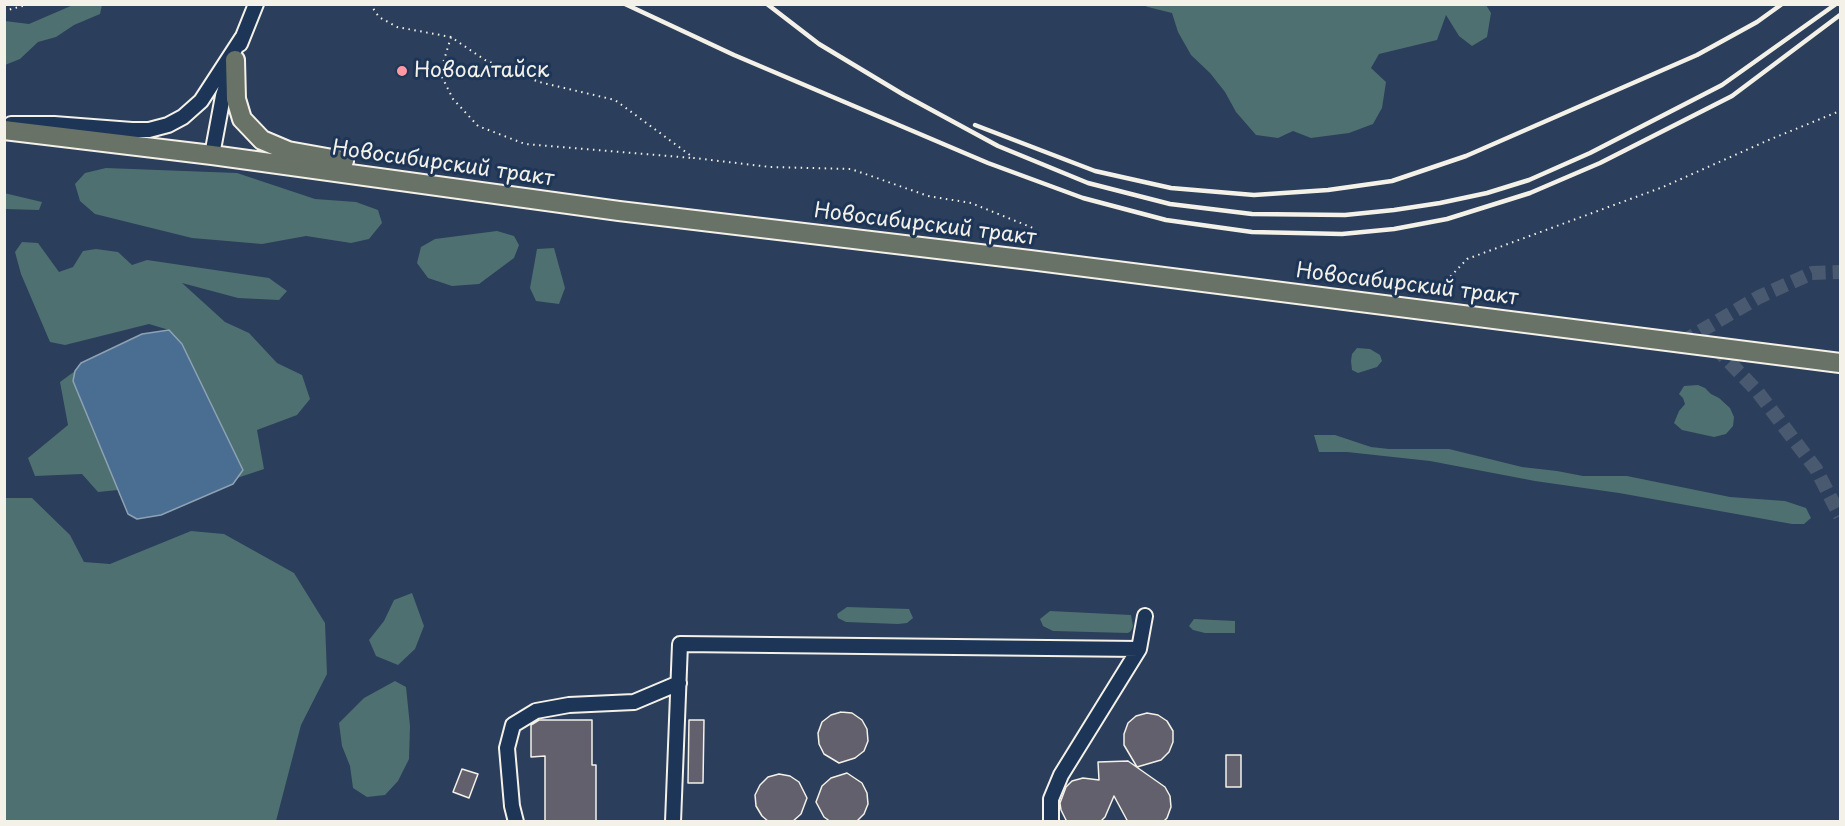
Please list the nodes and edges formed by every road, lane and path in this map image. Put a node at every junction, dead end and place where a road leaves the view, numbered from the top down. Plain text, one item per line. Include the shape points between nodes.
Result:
1 (30, 4) edge
2 (256, 4) edge
3 (370, 4) edge
4 (4, 11) edge
5 (451, 37) junction
6 (242, 38) junction
7 (235, 60) junction
8 (1840, 111) edge
9 (4, 124) edge
10 (4, 130) edge
11 (212, 155) junction
12 (694, 158) junction
13 (573, 205) junction
14 (1030, 260) junction
15 (1420, 310) junction
16 (1840, 363) edge
17 (1144, 616) dead end
18 (1139, 649) junction
19 (679, 683) junction
20 (516, 822) edge
21 (673, 822) edge
22 (1052, 822) edge

1 - 4 path
2 - 6 street
3 - 5 path via 379,17 397,27
5 - 12 path via 485,60 538,82 615,100
5 - 12 path via 440,73 453,99 478,126 525,144
6 - 7 street
6 - 9 street via 201,101 168,125 132,130
7 - 11 street via 223,96
7 - 13 main road via 236,99 242,119 273,146 522,191
8 - 15 path via 1663,187 1467,259
10 - 11 main road, Новосибирский тракт
11 - 13 main road, Новосибирский тракт
12 - 14 path via 851,169 928,196 971,203 1033,228
13 - 14 main road, Новосибирский тракт
14 - 15 main road, Новосибирский тракт
15 - 16 main road, Новосибирский тракт
17 - 18 street
18 - 19 street via 680,644
18 - 22 street via 1061,775 1051,799
19 - 20 street via 634,702 536,711 513,725 507,748
19 - 21 street

